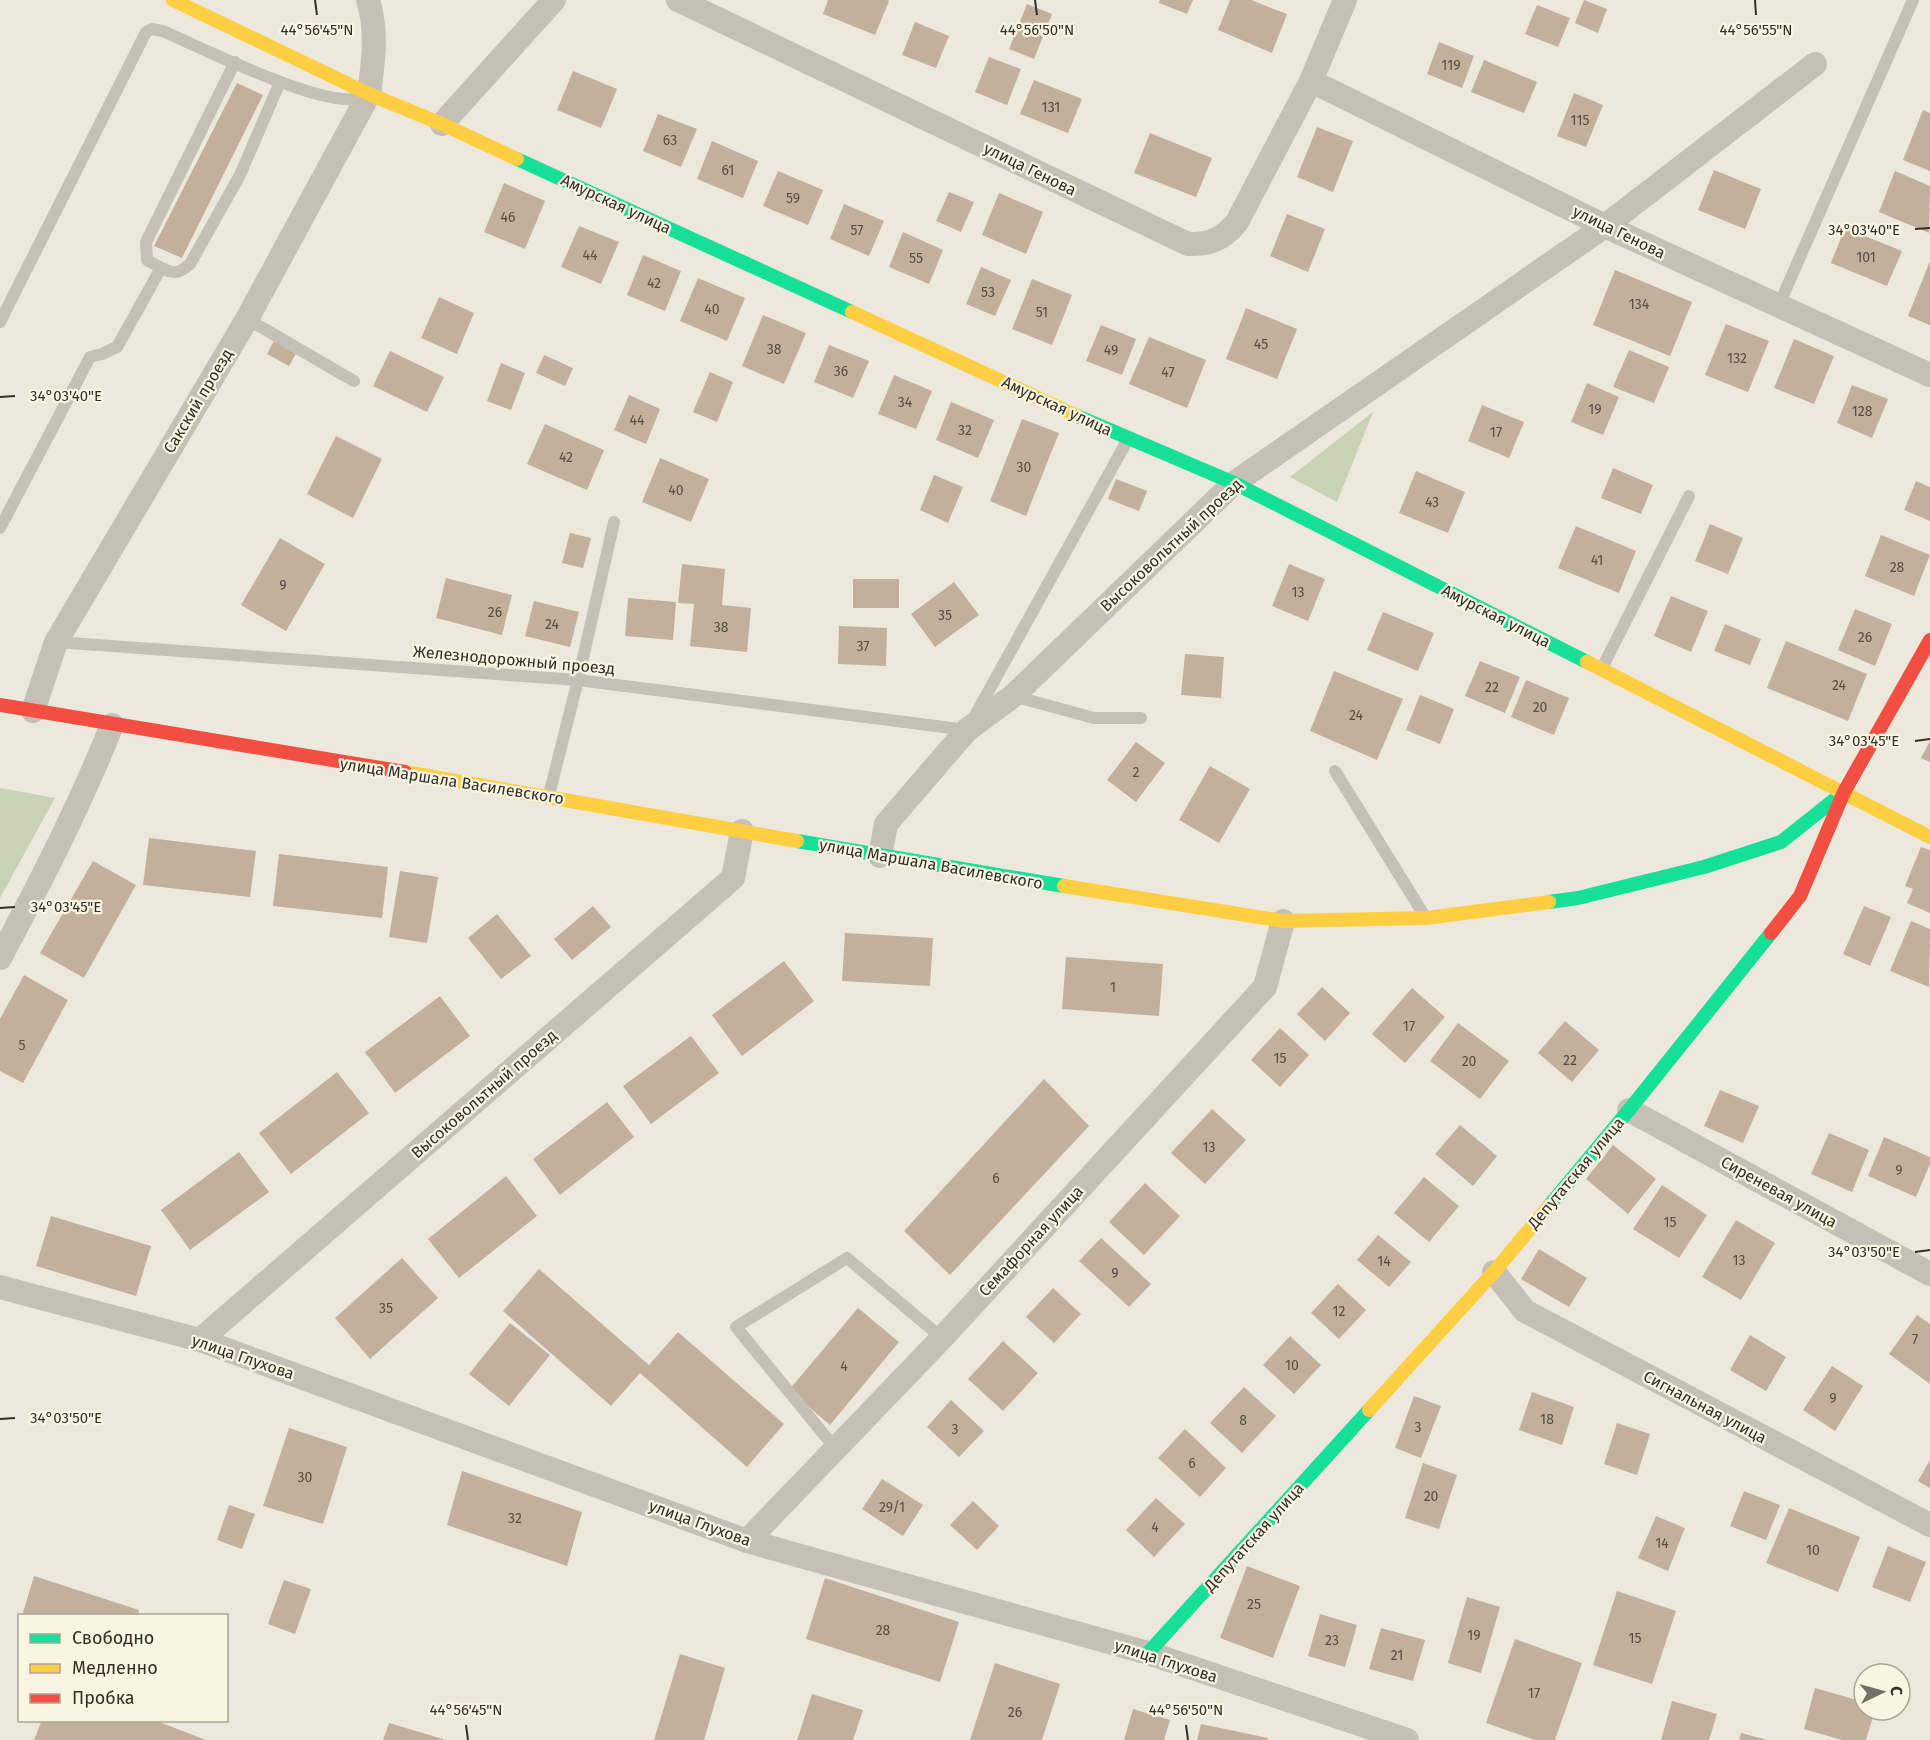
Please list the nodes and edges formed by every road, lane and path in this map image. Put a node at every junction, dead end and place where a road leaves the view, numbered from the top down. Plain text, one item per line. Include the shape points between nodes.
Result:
1 (173, 0) edge
2 (368, 0) edge
3 (554, 0) edge
4 (678, 0) edge
5 (1345, 0) edge
6 (1913, 0) edge
7 (235, 62) junction
8 (1815, 64) dead end
9 (1311, 81) junction
10 (280, 82) junction
11 (369, 94) junction
12 (442, 124) junction
13 (1605, 226) junction
14 (161, 268) junction
15 (1778, 307) junction
16 (247, 319) junction
17 (0, 322) edge
18 (1930, 375) edge
19 (354, 381) dead end
20 (1128, 439) junction
21 (1234, 483) junction
22 (1689, 496) dead end
23 (614, 522) dead end
24 (0, 528) edge
25 (1930, 640) edge
26 (56, 642) junction
27 (1602, 669) junction
28 (578, 680) junction
29 (1013, 696) junction
30 (0, 705) edge
31 (33, 711) junction
32 (1141, 718) dead end
33 (112, 725) junction
34 (967, 730) junction
35 (1335, 771) dead end
36 (1844, 792) junction
37 (549, 796) junction
38 (742, 831) junction
39 (1930, 837) edge
40 (880, 856) junction
41 (1426, 918) junction
42 (1283, 921) junction
43 (0, 957) edge
44 (1629, 1110) junction
45 (1494, 1272) junction
46 (1930, 1274) edge
47 (0, 1287) edge
48 (942, 1338) junction
49 (200, 1340) junction
50 (835, 1448) junction
51 (1930, 1525) edge
52 (747, 1541) junction
53 (1148, 1653) junction
54 (1407, 1740) edge

1 - 11 street, Амурская улица
2 - 11 street via 374,56
3 - 12 street
4 - 9 street, улица Генова via 1188,244 1216,241 1237,222
5 - 9 street, улица Генова
6 - 15 lane
7 - 10 lane
7 - 14 lane via 146,242 147,260
7 - 17 lane via 163,31 146,32
8 - 13 street, Высоковольтный проезд
9 - 13 street, улица Генова
10 - 11 lane via 337,99
10 - 14 lane via 240,175 190,264 181,272
11 - 12 street, Амурская улица
11 - 16 street, Сакский проезд
12 - 20 street, Амурская улица
13 - 15 street, улица Генова
13 - 21 street, Высоковольтный проезд
14 - 24 lane via 117,346 90,357 86,363
15 - 18 street, улица Генова
16 - 19 lane
16 - 26 street, Сакский проезд
20 - 21 street, Амурская улица
20 - 34 lane
21 - 27 street, Амурская улица
21 - 29 street, Высоковольтный проезд
22 - 27 lane
23 - 28 lane
25 - 36 street, Депутатская улица
26 - 28 lane, Железнодорожный проезд
26 - 31 street, Сакский проезд
27 - 36 street, Амурская улица
28 - 34 lane, Железнодорожный проезд
28 - 37 lane
29 - 32 lane via 1094,718
29 - 34 street, Высоковольтный проезд
30 - 31 street, улица Маршала Василевского
31 - 33 street, улица Маршала Василевского
33 - 37 street, улица Маршала Василевского
33 - 43 street via 51,864
34 - 40 street, Высоковольтный проезд via 886,824
35 - 41 lane
36 - 39 street, Амурская улица
36 - 41 street, улица Маршала Василевского via 1780,842 1704,867 1559,902
36 - 44 street, Депутатская улица via 1800,896
37 - 38 street, улица Маршала Василевского
38 - 40 street, улица Маршала Василевского
38 - 49 street, Высоковольтный проезд via 733,878
40 - 42 street, улица Маршала Василевского
41 - 42 street, улица Маршала Василевского
42 - 48 street, Семафорная улица via 1265,987
44 - 45 street, Депутатская улица
44 - 46 street, Сиреневая улица
45 - 51 street, Сигнальная улица via 1525,1311
45 - 53 street, Депутатская улица
47 - 49 street, улица Глухова
48 - 50 street, Семафорная улица
48 - 50 lane via 847,1258 736,1327
49 - 52 street, улица Глухова
50 - 52 street, Семафорная улица
52 - 53 street, улица Глухова
53 - 54 street, улица Глухова

